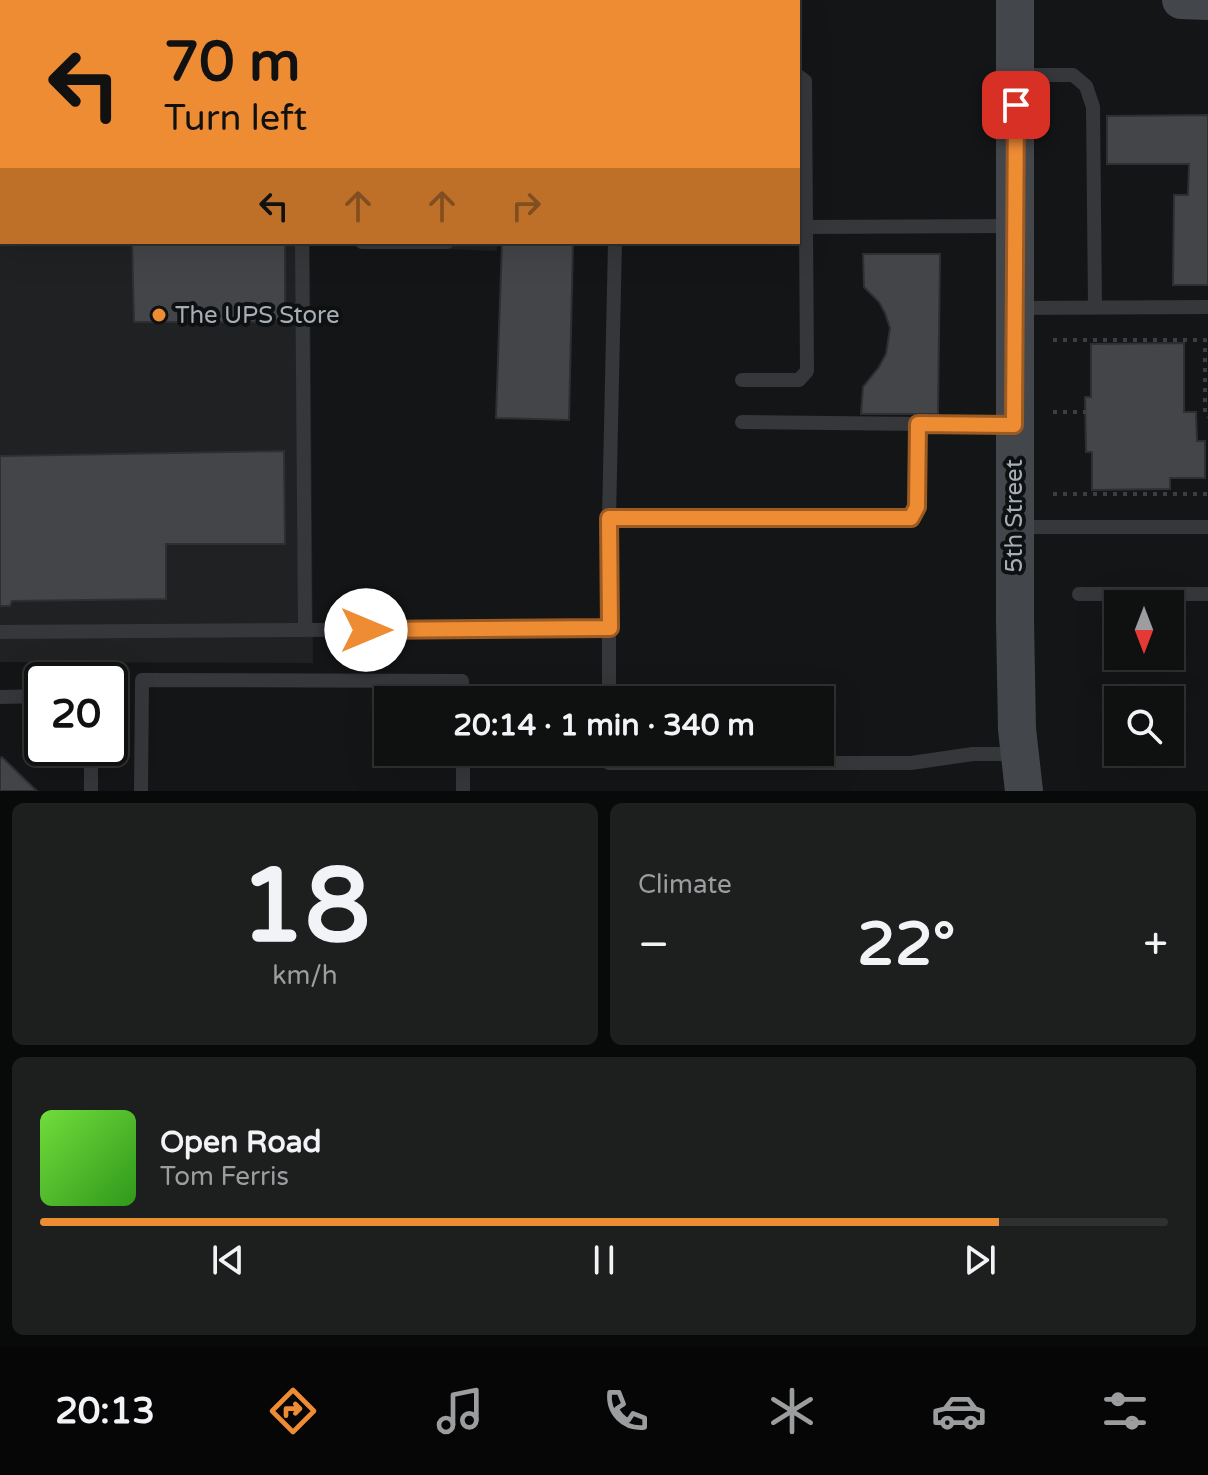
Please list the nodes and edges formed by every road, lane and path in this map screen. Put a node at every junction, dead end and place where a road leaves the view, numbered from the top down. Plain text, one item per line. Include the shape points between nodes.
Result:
1 (1015, 0) edge
2 (1181, 0) edge
3 (1208, 1) edge
4 (1016, 75) junction
5 (800, 77) edge
6 (1015, 226) junction
7 (802, 227) edge
8 (302, 244) edge
9 (615, 244) edge
10 (1208, 307) edge
11 (1015, 308) junction
12 (1095, 308) junction
13 (1053, 340) dead end
14 (742, 380) dead end
15 (1053, 412) dead end
16 (1086, 412) dead end
17 (1208, 417) edge
18 (742, 422) dead end
19 (918, 424) junction
20 (1014, 425) junction
21 (1053, 494) dead end
22 (1208, 494) edge
23 (609, 518) junction
24 (1015, 527) junction
25 (1208, 527) edge
26 (1079, 594) dead end
27 (1208, 594) edge
28 (610, 628) junction
29 (305, 630) junction
30 (0, 632) edge
31 (462, 686) edge
32 (609, 686) edge
33 (24, 696) edge
34 (0, 697) edge
35 (834, 763) edge
36 (91, 766) edge
37 (463, 766) edge
38 (1022, 773) edge
39 (91, 791) edge
40 (141, 791) edge
41 (463, 791) edge

1 - 4 main road, 5th Street
2 - 3 main road
4 - 6 main road, 5th Street
4 - 12 lane via 1073,75 1086,86 1093,107
5 - 7 lane via 805,81
6 - 7 lane
6 - 11 main road, 5th Street
7 - 14 lane via 807,371 799,380
8 - 29 lane
9 - 23 lane
10 - 12 lane
11 - 12 lane
11 - 20 main road, 5th Street
13 - 17 path via 1205,340
15 - 16 path
18 - 19 lane
19 - 20 lane
19 - 23 lane via 917,507 911,518
20 - 24 main road, 5th Street
21 - 22 path
23 - 28 lane
24 - 25 lane
24 - 38 main road, 5th Street
26 - 27 lane
28 - 29 lane
28 - 32 lane
29 - 30 lane
31 - 40 lane via 462,681 142,680
33 - 34 lane
35 - 38 lane via 911,763 973,754
36 - 39 lane
37 - 41 lane

